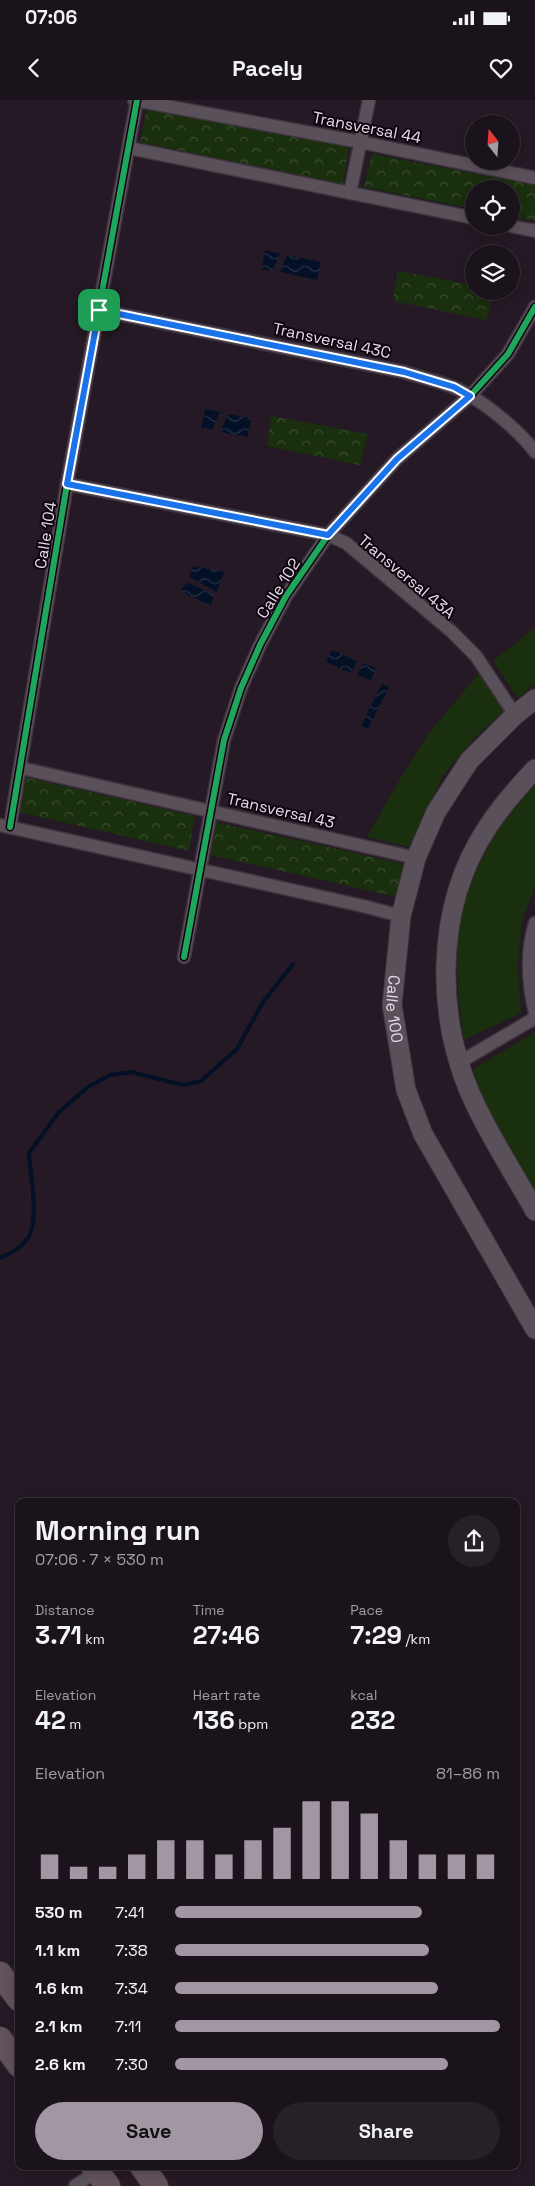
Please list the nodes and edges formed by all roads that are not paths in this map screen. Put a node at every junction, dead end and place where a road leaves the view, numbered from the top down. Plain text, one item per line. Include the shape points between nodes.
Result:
1 (136, 100) edge
2 (369, 100) edge
3 (360, 142) junction
4 (128, 148) junction
5 (535, 178) edge
6 (350, 193) junction
7 (465, 216) edge
8 (520, 228) edge
9 (535, 231) edge
10 (535, 307) edge
11 (99, 310) junction
12 (470, 396) junction
13 (535, 452) edge
14 (67, 484) junction
15 (328, 535) junction
16 (535, 699) edge
17 (515, 715) junction
18 (21, 768) junction
19 (535, 769) edge
20 (210, 810) junction
21 (5, 826) edge
22 (416, 858) junction
23 (199, 870) junction
24 (401, 916) junction
25 (535, 923) edge
26 (184, 957) dead end
27 (535, 1013) edge
28 (535, 1018) edge
29 (460, 1062) junction
30 (535, 1211) edge
31 (535, 1329) edge
32 (0, 1974) edge
33 (15, 1994) edge
34 (0, 2040) edge
35 (15, 2060) edge
36 (145, 2170) edge
37 (100, 2172) edge
38 (75, 2186) edge
39 (156, 2186) edge

1 - 3 street, Transversal 44
1 - 4 street, Calle 104
2 - 3 street
3 - 5 street, Transversal 44
3 - 6 street
4 - 6 street
4 - 11 street, Calle 104
6 - 7 street
8 - 9 street
10 - 12 street, Calle 102 via 508,354
11 - 12 street, Transversal 43C via 404,372 454,387
11 - 14 street, Calle 104
12 - 13 street, Transversal 43C via 514,427
12 - 15 street, Calle 102 via 397,459
14 - 15 street, Transversal 43A
14 - 18 street, Calle 104
15 - 17 street, Transversal 43A via 346,543 451,631 476,656
15 - 20 street, Calle 102 via 286,596 241,688 224,740
16 - 17 street, Calle 100
17 - 22 street, Calle 100 via 469,761 436,812
18 - 20 street, Transversal 43
18 - 21 street, Calle 104
19 - 29 street via 486,828 460,882 449,931 446,976 449,1016
20 - 22 street, Transversal 43
20 - 23 street, Calle 102
21 - 23 street
22 - 24 street, Calle 100
23 - 24 street
23 - 26 street, Calle 102
24 - 31 street, Calle 100 via 392,1005 406,1090 423,1134
25 - 27 street via 528,964
28 - 29 street
29 - 30 street via 476,1107
32 - 33 highway
34 - 35 highway
36 - 39 highway
37 - 38 street

